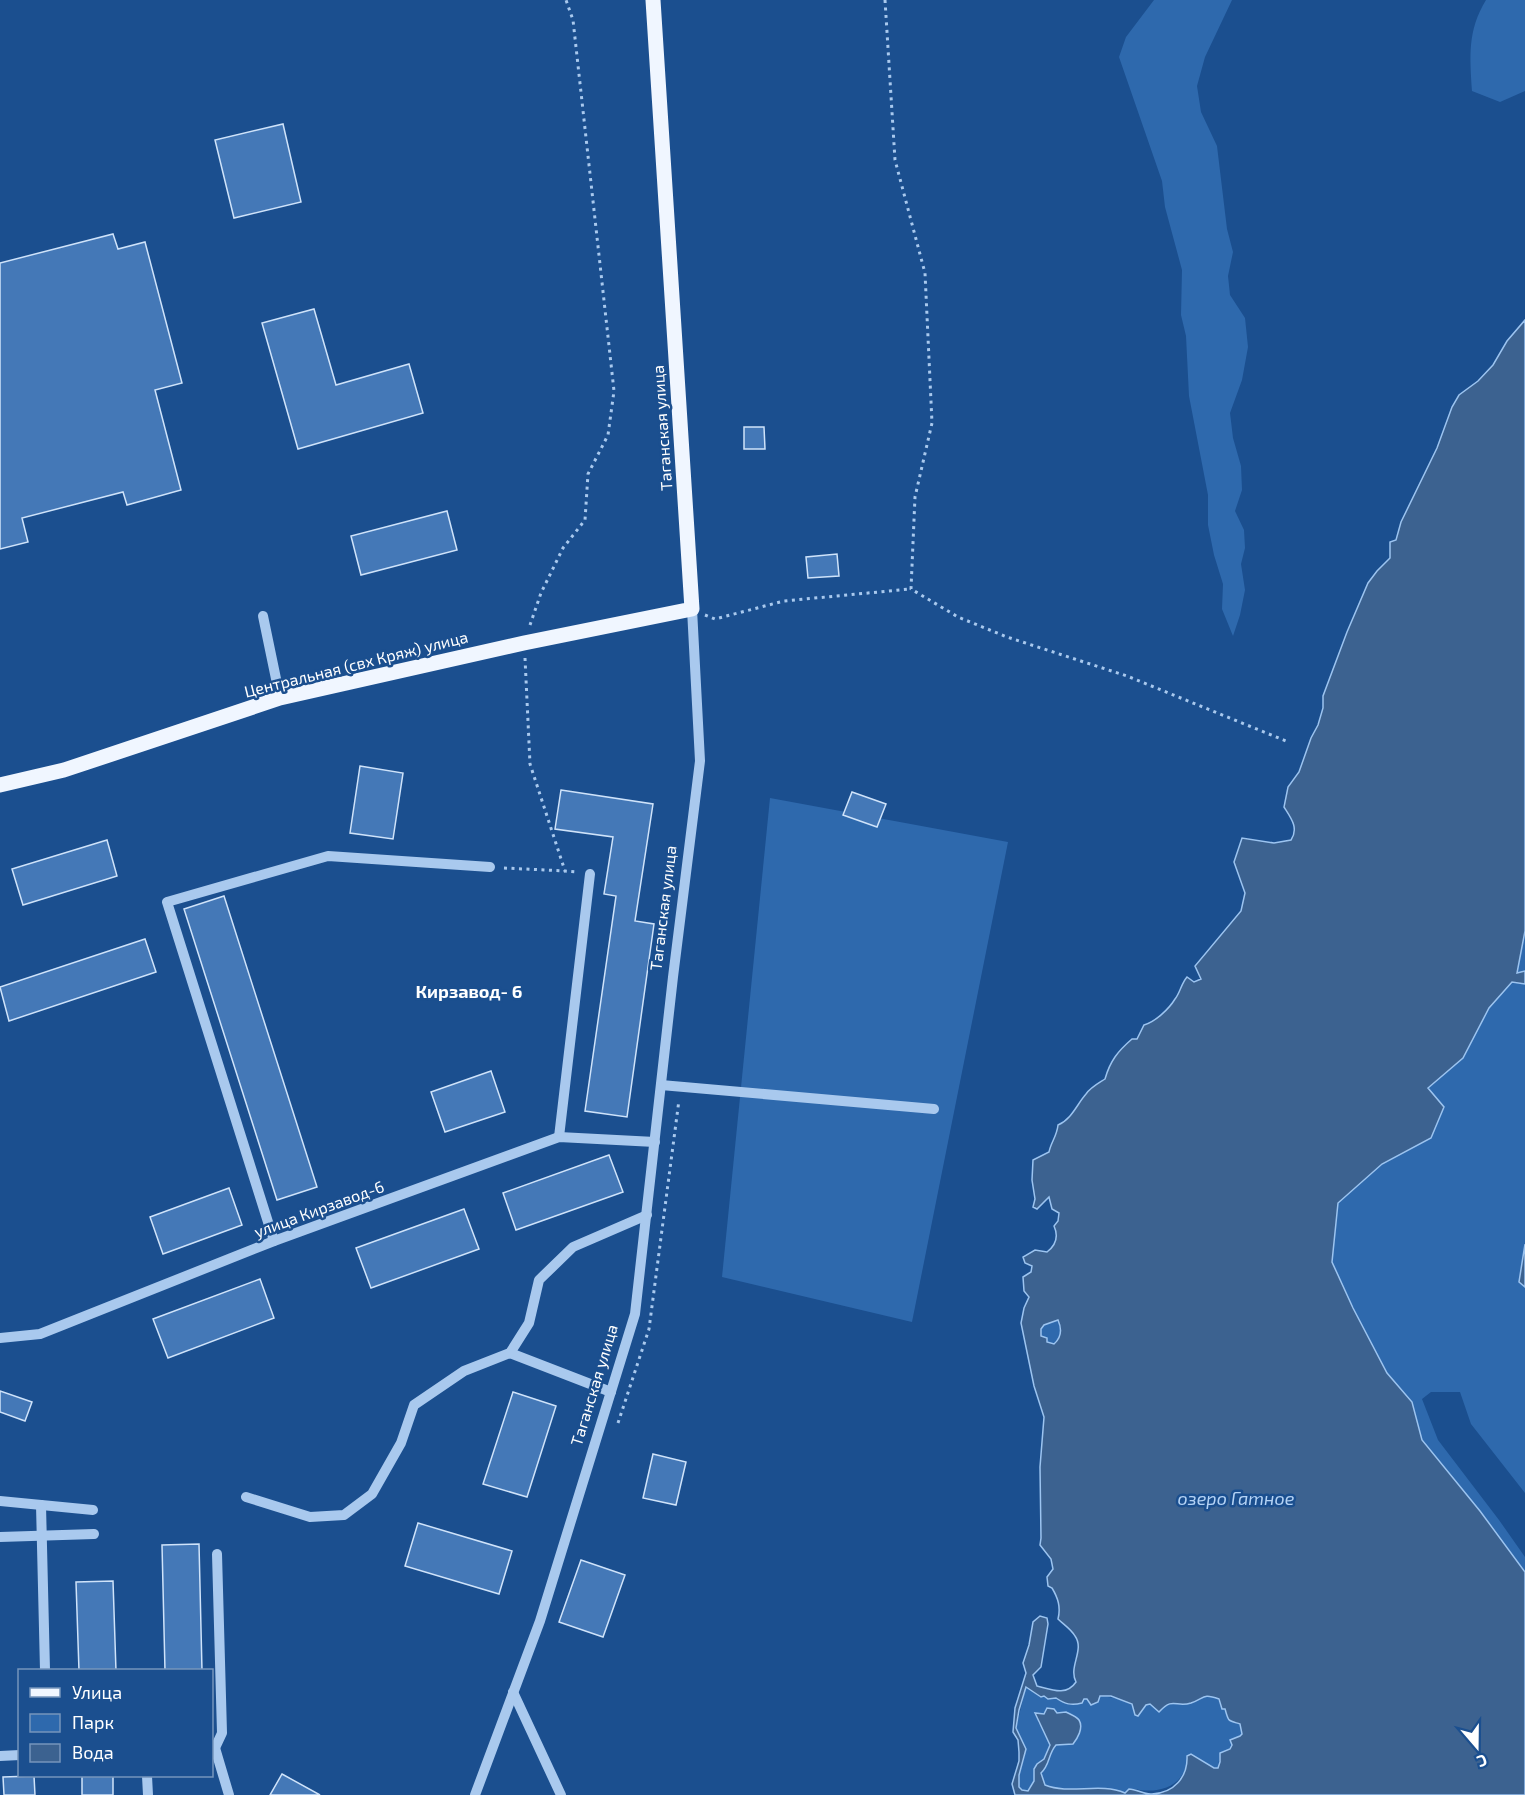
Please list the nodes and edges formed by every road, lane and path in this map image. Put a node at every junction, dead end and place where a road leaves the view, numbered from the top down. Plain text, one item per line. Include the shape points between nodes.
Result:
1 (566, 0) edge
2 (653, 0) edge
3 (885, 0) edge
4 (911, 589) junction
5 (692, 609) junction
6 (263, 616) dead end
7 (524, 643) junction
8 (280, 698) junction
9 (1286, 741) dead end
10 (0, 785) edge
11 (490, 867) joint
12 (565, 871) junction
13 (590, 874) joint
14 (661, 1085) junction
15 (934, 1109) dead end
16 (559, 1137) junction
17 (655, 1142) junction
18 (647, 1215) junction
19 (274, 1241) junction
20 (0, 1338) edge
21 (510, 1353) junction
22 (611, 1392) junction
23 (246, 1497) dead end
24 (0, 1501) edge
25 (41, 1505) junction
26 (93, 1510) dead end
27 (94, 1534) dead end
28 (42, 1536) junction
29 (0, 1537) edge
30 (217, 1554) dead end
31 (45, 1669) edge
32 (513, 1692) junction
33 (213, 1748) edge
34 (18, 1755) edge
35 (0, 1756) edge
36 (147, 1777) edge
37 (148, 1795) edge
38 (229, 1795) edge
39 (475, 1795) edge
40 (561, 1795) edge

1 - 7 path via 573,20 614,391 608,435 588,474 585,520 563,548 541,593
2 - 5 main road, Таганская улица
3 - 4 path via 895,160 925,273 932,423 915,497
4 - 5 path via 784,601 716,620
4 - 9 path via 958,617 1007,637 1127,676
5 - 7 main road, Центральная (свх Кряж) улица
5 - 14 street, Таганская улица via 700,761
6 - 8 street
7 - 8 main road, Центральная (свх Кряж) улица
7 - 12 path via 530,764
8 - 10 main road, Центральная (свх Кряж) улица via 64,770
11 - 12 path
11 - 19 street via 328,856 167,902
12 - 13 path
13 - 16 street
14 - 15 street
14 - 17 street, Таганская улица
16 - 17 street, улица Кирзавод-6
16 - 19 street, улица Кирзавод-6
17 - 18 street, Таганская улица
18 - 21 street via 573,1248 539,1280 529,1323
18 - 22 street, Таганская улица via 636,1314
19 - 20 street, улица Кирзавод-6 via 40,1334
21 - 22 street
21 - 23 street via 464,1371 414,1406 401,1443 372,1494 344,1515 310,1517
22 - 32 street, Таганская улица via 540,1621
24 - 25 street
25 - 26 street
25 - 28 street
27 - 28 street
28 - 29 street
28 - 31 street
30 - 33 street via 222,1733
32 - 39 street, Таганская улица
32 - 40 street
33 - 38 street
34 - 35 street
36 - 37 street

